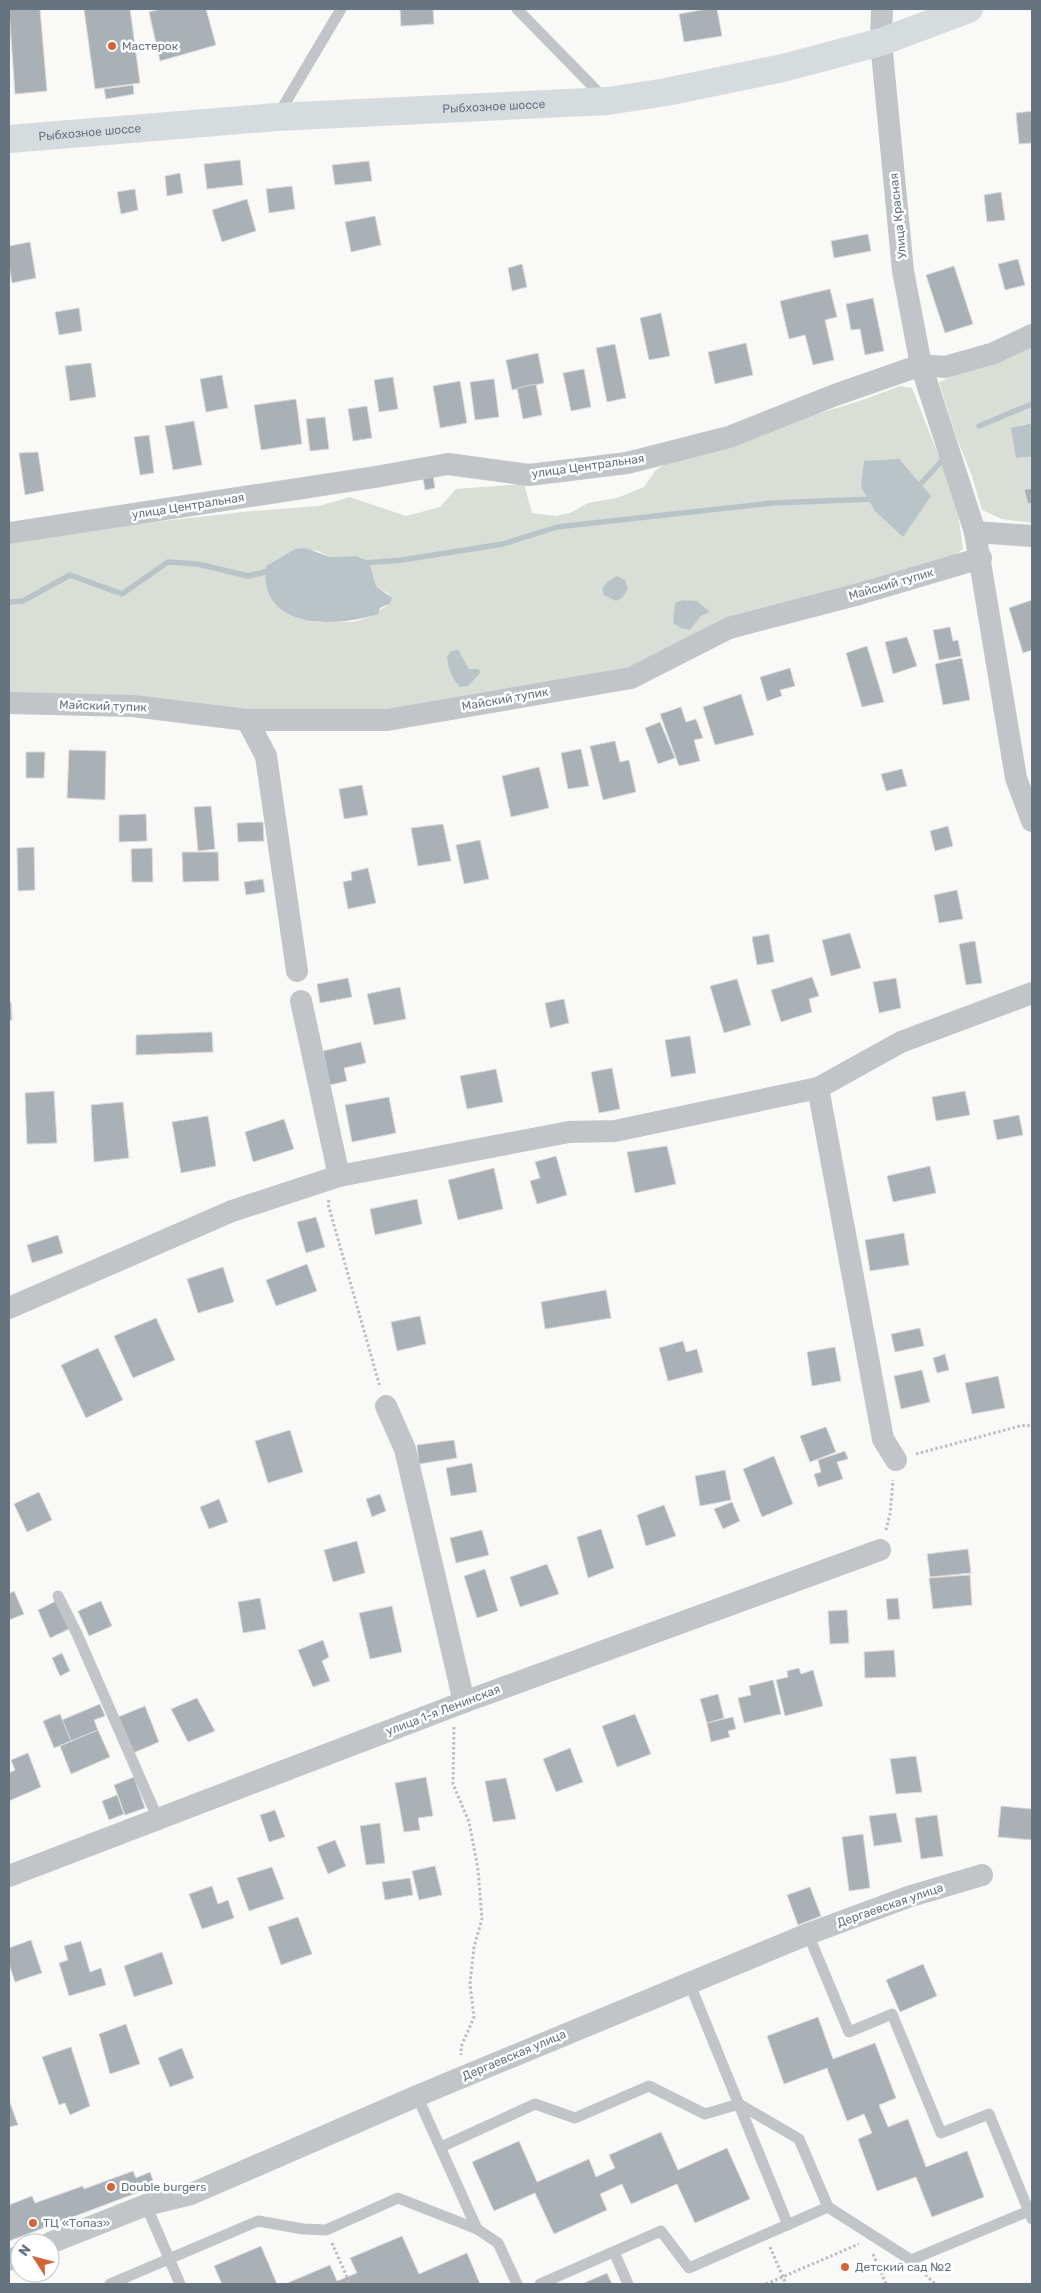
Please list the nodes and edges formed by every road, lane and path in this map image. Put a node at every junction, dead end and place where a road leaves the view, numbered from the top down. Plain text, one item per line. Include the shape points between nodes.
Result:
1 (341, 9) edge
2 (517, 9) edge
3 (882, 9) edge
4 (969, 9) edge
5 (881, 42) junction
6 (608, 101) junction
7 (277, 117) junction
8 (9, 139) edge
9 (1032, 335) edge
10 (921, 365) junction
11 (975, 532) junction
12 (9, 533) edge
13 (1032, 536) edge
14 (981, 558) junction
15 (9, 703) edge
16 (247, 720) junction
17 (1032, 821) edge
18 (297, 971) dead end
19 (1032, 993) edge
20 (301, 1001) dead end
21 (818, 1088) junction
22 (339, 1176) junction
23 (9, 1308) edge
24 (386, 1406) joint
25 (1032, 1425) edge
26 (896, 1460) junction
27 (880, 1550) joint
28 (58, 1596) dead end
29 (464, 1702) junction
30 (158, 1819) junction
31 (982, 1875) dead end
32 (9, 1876) edge
33 (808, 1934) junction
34 (689, 1982) junction
35 (460, 2078) junction
36 (417, 2096) junction
37 (738, 2104) junction
38 (441, 2147) junction
39 (146, 2205) junction
40 (828, 2207) junction
41 (1031, 2215) edge
42 (788, 2225) junction
43 (477, 2229) junction
44 (326, 2230) junction
45 (765, 2235) junction
46 (60, 2240) edge
47 (866, 2241) dead end
48 (614, 2252) junction
49 (169, 2259) junction
50 (783, 2277) junction
51 (110, 2284) edge
52 (180, 2284) edge
53 (350, 2284) edge
54 (517, 2284) edge
55 (540, 2284) edge
56 (628, 2284) edge
57 (766, 2284) edge
58 (786, 2284) edge

1 - 7 lane
2 - 6 lane
3 - 5 street, Улица Красная
4 - 5 main road, Рыбхозное шоссе
5 - 6 main road, Рыбхозное шоссе via 783,68
5 - 10 street, Улица Красная via 903,271
6 - 7 main road, Рыбхозное шоссе
7 - 8 main road, Рыбхозное шоссе
9 - 10 street, улица Центральная via 994,353 945,367
10 - 11 street, Улица Красная
10 - 12 street, улица Центральная via 729,437 626,463 529,475 448,464
11 - 13 street
11 - 14 street, Улица Красная
14 - 16 street, Майский тупик via 729,628 631,678 387,720
14 - 17 street, Улица Красная via 1016,778
15 - 16 street, Майский тупик via 133,706
16 - 18 street via 266,756
19 - 21 street via 901,1042
20 - 22 street
21 - 22 street via 615,1131 570,1132
21 - 26 street via 883,1439
22 - 23 street via 232,1211
22 - 24 path via 328,1204
24 - 29 street via 405,1449
25 - 26 path
26 - 27 path via 890,1514
27 - 29 street, улица 1-я Ленинская
28 - 30 lane
29 - 30 street, улица 1-я Ленинская
29 - 35 path via 454,1728 453,1784 469,1822 478,1869 482,1919 474,1947 470,1984 474,2017 461,2047
30 - 32 street, улица 1-я Ленинская
31 - 33 street, Дергаевская улица via 908,1897
33 - 34 street, Дергаевская улица
33 - 41 lane via 848,2032 892,2014 941,2133 989,2114
34 - 35 street, Дергаевская улица
34 - 37 lane
35 - 36 street, Дергаевская улица
36 - 38 lane
36 - 39 street, Дергаевская улица via 191,2194
37 - 38 lane via 705,2114 649,2086 575,2118 535,2104
37 - 40 lane via 799,2139
37 - 42 lane
38 - 43 lane
39 - 46 street, Дергаевская улица
39 - 49 lane
40 - 41 lane via 911,2260
40 - 42 lane
42 - 45 lane
43 - 44 lane via 398,2198
43 - 54 lane via 498,2243
44 - 49 lane via 258,2221
44 - 53 path
45 - 48 lane via 689,2268 661,2232
45 - 50 path
47 - 50 path
48 - 55 lane
48 - 56 lane
49 - 51 lane
49 - 52 lane
50 - 57 path
50 - 58 path

